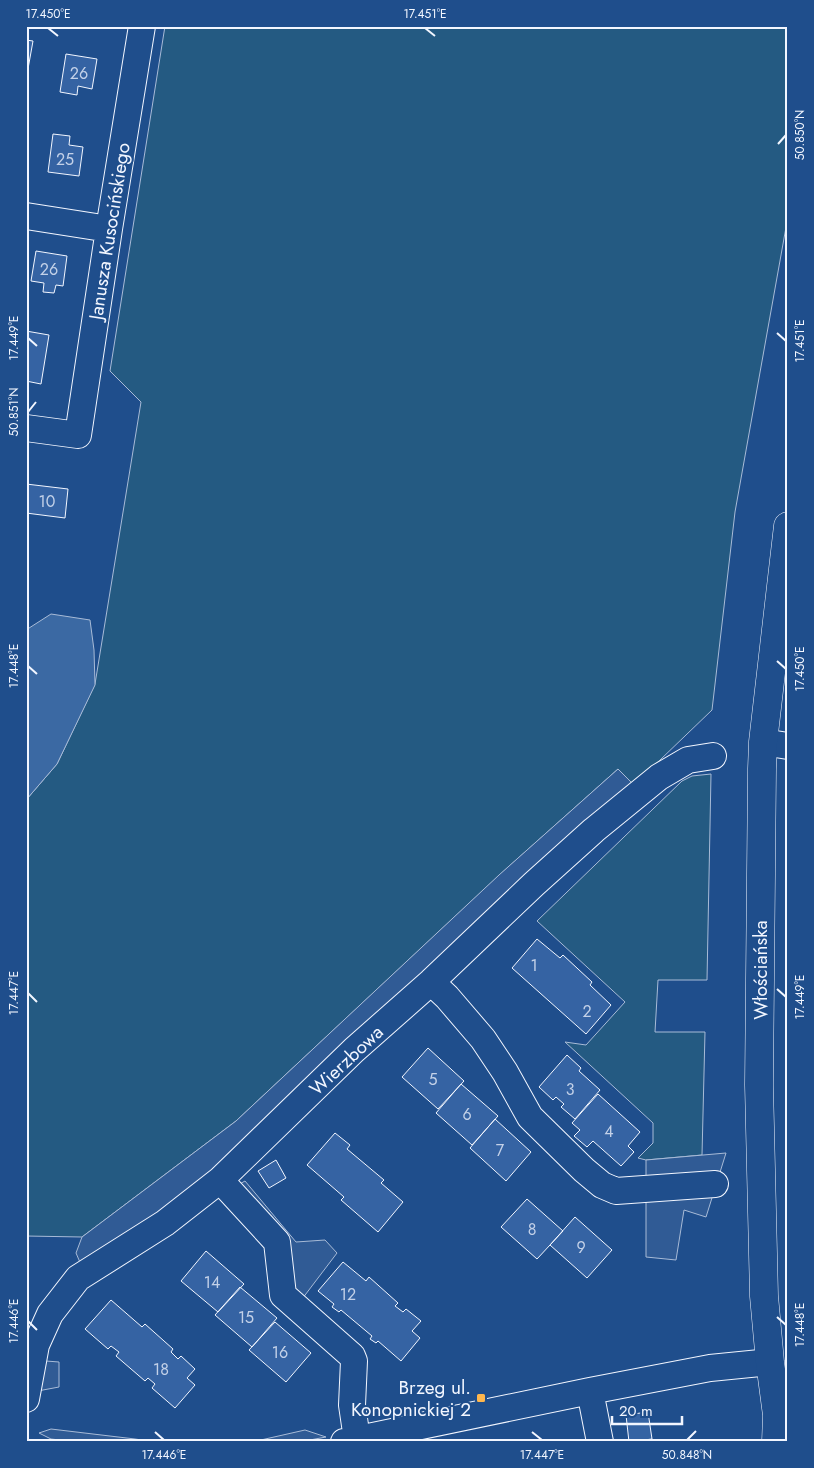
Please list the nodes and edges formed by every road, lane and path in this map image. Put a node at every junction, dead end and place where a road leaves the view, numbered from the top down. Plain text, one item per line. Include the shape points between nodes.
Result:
1 (142, 26) edge
2 (26, 216) edge
3 (109, 229) junction
4 (26, 428) edge
5 (788, 526) edge
6 (775, 744) edge
7 (714, 756) dead end
8 (431, 982) junction
9 (220, 1180) junction
10 (715, 1184) dead end
11 (770, 1362) junction
12 (590, 1391) junction
13 (26, 1399) edge
14 (777, 1415) junction
15 (350, 1440) edge
16 (788, 1441) edge
17 (600, 1442) edge
18 (776, 1442) edge

1 - 3 street, Janusza Kusocińskiego
2 - 3 street
3 - 4 street, Janusza Kusocińskiego via 78,435
5 - 6 main road, Włościańska
6 - 11 main road, Włościańska via 759,1085 764,1296
7 - 8 street, Wierzbowa via 688,760 660,777 594,830
8 - 9 street, Wierzbowa via 354,1050
8 - 10 street via 483,1039 530,1116 602,1185 616,1190
9 - 13 street, Wierzbowa via 165,1223 78,1278 50,1314 36,1345
9 - 15 street via 277,1242 283,1295 352,1356
11 - 12 street via 710,1368
11 - 14 main road, Włościańska
12 - 15 street
12 - 17 street
14 - 16 main road, Włościańska
14 - 18 main road, Włościańska

